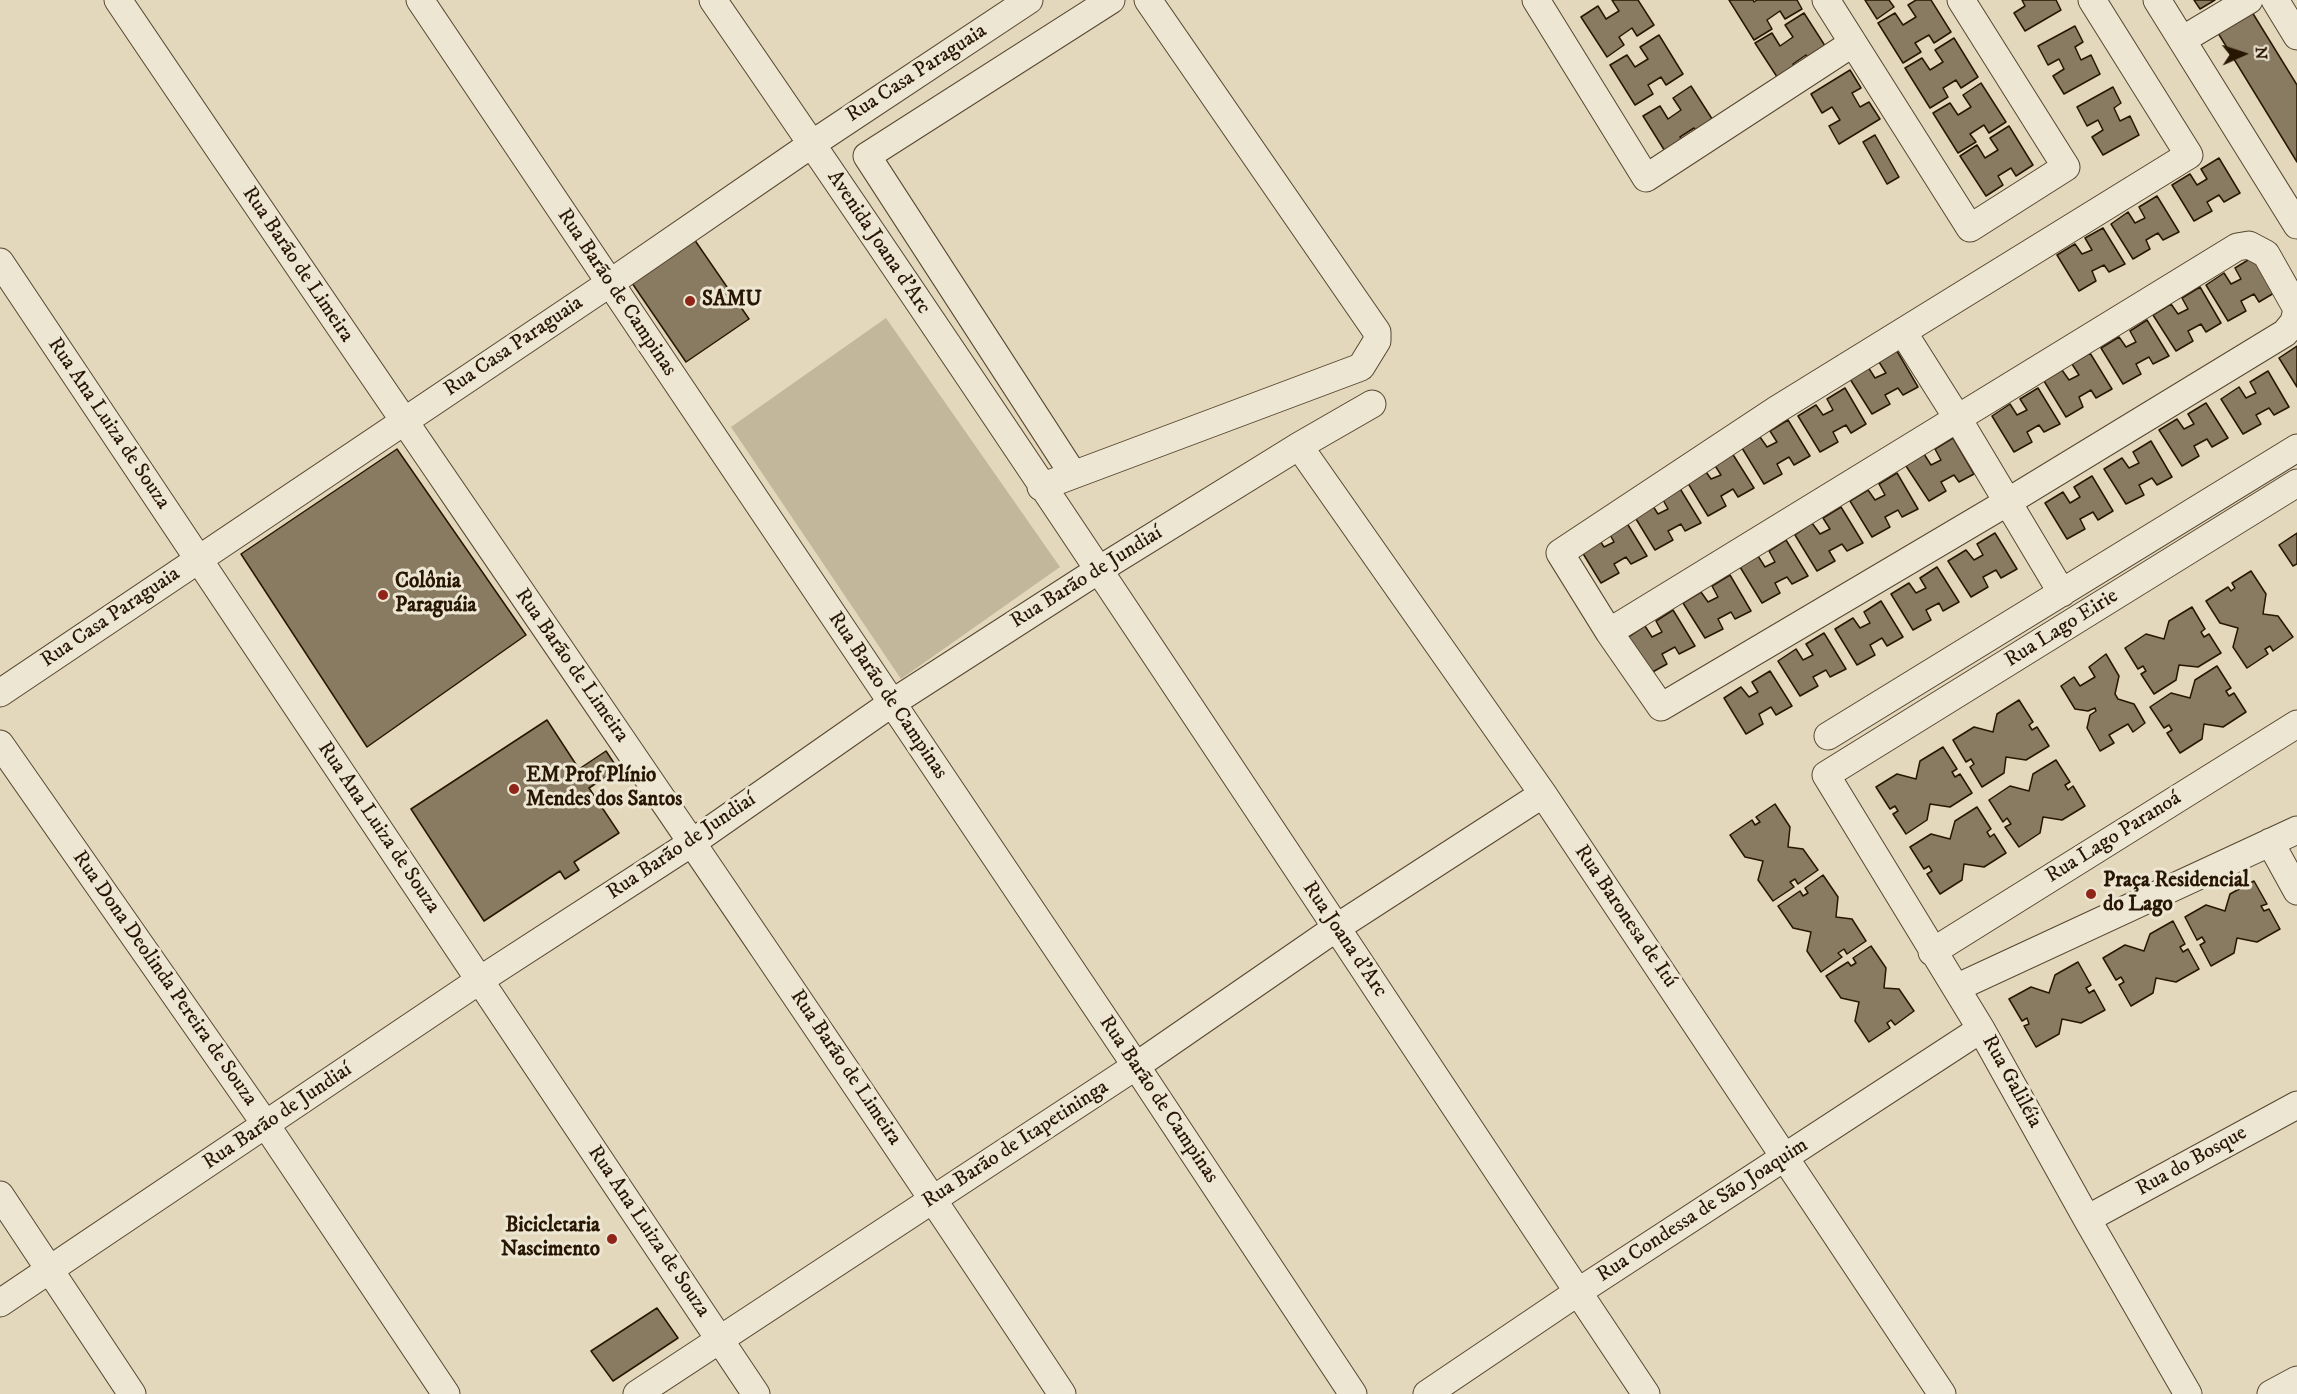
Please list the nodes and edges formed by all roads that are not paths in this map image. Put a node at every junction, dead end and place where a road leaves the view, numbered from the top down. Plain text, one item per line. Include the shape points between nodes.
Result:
1 (118, 0) edge
2 (420, 0) edge
3 (713, 0) edge
4 (1111, 0) edge
5 (1148, 0) edge
6 (1536, 0) edge
7 (1826, 0) edge
8 (1961, 0) edge
9 (2092, 0) edge
10 (2157, 0) edge
11 (2249, 0) edge
12 (2275, 0) edge
13 (1021, 2) edge
14 (2297, 36) edge
15 (2182, 40) junction
16 (1853, 43) junction
17 (812, 144) junction
18 (2296, 222) edge
19 (0, 262) edge
20 (610, 283) junction
21 (1903, 332) junction
22 (1372, 404) dead end
23 (1958, 419) junction
24 (403, 422) junction
25 (1299, 446) junction
26 (2297, 448) edge
27 (1074, 474) junction
28 (2297, 483) edge
29 (1041, 487) junction
30 (2006, 502) junction
31 (198, 559) junction
32 (1097, 571) junction
33 (2062, 592) junction
34 (1609, 632) junction
35 (0, 693) edge
36 (892, 704) junction
37 (2297, 724) edge
38 (1828, 736) dead end
39 (0, 744) edge
40 (1826, 775) joint
41 (1543, 794) junction
42 (2297, 830) edge
43 (693, 842) junction
44 (2270, 842) junction
45 (2297, 891) edge
46 (1336, 928) junction
47 (1932, 951) junction
48 (480, 980) junction
49 (1956, 988) junction
50 (1981, 1029) junction
51 (1136, 1066) junction
52 (2297, 1105) edge
53 (266, 1125) junction
54 (1785, 1158) junction
55 (0, 1195) edge
56 (934, 1200) junction
57 (2087, 1219) junction
58 (50, 1270) junction
59 (1578, 1292) junction
60 (0, 1303) edge
61 (719, 1339) junction
62 (2297, 1380) edge
63 (132, 1394) edge
64 (446, 1394) edge
65 (636, 1394) edge
66 (756, 1394) edge
67 (1062, 1394) edge
68 (1353, 1394) edge
69 (1427, 1394) edge
70 (1646, 1394) edge
71 (1942, 1394) edge
72 (2188, 1394) edge
73 (2271, 1394) edge

1 - 24 street, Rua Barão de Limeira
2 - 20 street, Rua Barão de Campinas
3 - 17 street, Avenida Joana d'Arc
4 - 27 street via 867,156
5 - 27 street via 1377,332 1377,341 1361,367
6 - 16 street via 1646,178
7 - 16 street
8 - 16 street via 2066,167 1970,228
9 - 21 street via 2189,155
10 - 15 street
11 - 15 street
12 - 14 street
13 - 17 street, Rua Casa Paraguaia
15 - 18 street
17 - 20 street, Rua Casa Paraguaia
17 - 29 street, Avenida Joana d'Arc
19 - 31 street, Rua Ana Luiza de Souza
20 - 24 street, Rua Casa Paraguaia
20 - 36 street, Rua Barão de Campinas
21 - 23 street
21 - 34 street via 1776,410 1560,553
22 - 25 street, Rua Barão de Jundiaí
23 - 30 street
23 - 30 street via 2237,247 2249,245 2266,254 2297,309 2294,322 2285,333
23 - 34 street
24 - 31 street, Rua Casa Paraguaia
24 - 43 street, Rua Barão de Limeira
25 - 32 street, Rua Barão de Jundiaí
25 - 41 street, Rua Baronesa de Itú
26 - 33 street
27 - 29 street
28 - 40 street, Rua Lago Eirie
29 - 32 street, Rua Joana d'Arc
30 - 33 street
30 - 34 street via 1661,707
31 - 35 street, Rua Casa Paraguaia
31 - 48 street, Rua Ana Luiza de Souza
32 - 36 street, Rua Barão de Jundiaí
32 - 46 street, Rua Joana d'Arc
33 - 38 street
36 - 43 street, Rua Barão de Jundiaí
36 - 51 street, Rua Barão de Campinas
37 - 47 street, Rua Lago Paranoá
39 - 53 street, Rua Dona Deolinda Pereira de Souza
40 - 47 street, Rua Galiléia
41 - 46 street, Rua Barão de Itapetininga
41 - 54 street, Rua Baronesa de Itú
42 - 44 street
43 - 48 street, Rua Barão de Jundiaí
43 - 56 street, Rua Barão de Limeira
44 - 45 street
44 - 49 street
46 - 51 street, Rua Barão de Itapetininga
46 - 59 street, Rua Joana d'Arc
47 - 49 street, Rua Galiléia
48 - 53 street, Rua Barão de Jundiaí
48 - 61 street, Rua Ana Luiza de Souza
49 - 50 street, Rua Galiléia
50 - 54 street, Rua Condessa de São Joaquim
50 - 57 street, Rua Galiléia
51 - 56 street, Rua Barão de Itapetininga
51 - 68 street, Rua Barão de Campinas
52 - 57 street, Rua do Bosque
53 - 58 street, Rua Barão de Jundiaí
53 - 64 street, Rua Dona Deolinda Pereira de Souza
54 - 59 street, Rua Condessa de São Joaquim
54 - 71 street, Rua Baronesa de Itú
55 - 58 street
56 - 61 street, Rua Barão de Itapetininga
56 - 67 street, Rua Barão de Limeira
57 - 72 street, Rua Galiléia
58 - 60 street, Rua Barão de Jundiaí
58 - 63 street
59 - 69 street, Rua Condessa de São Joaquim
59 - 70 street, Rua Joana d'Arc
61 - 65 street, Rua Barão de Itapetininga
61 - 66 street, Rua Ana Luiza de Souza
62 - 73 street

